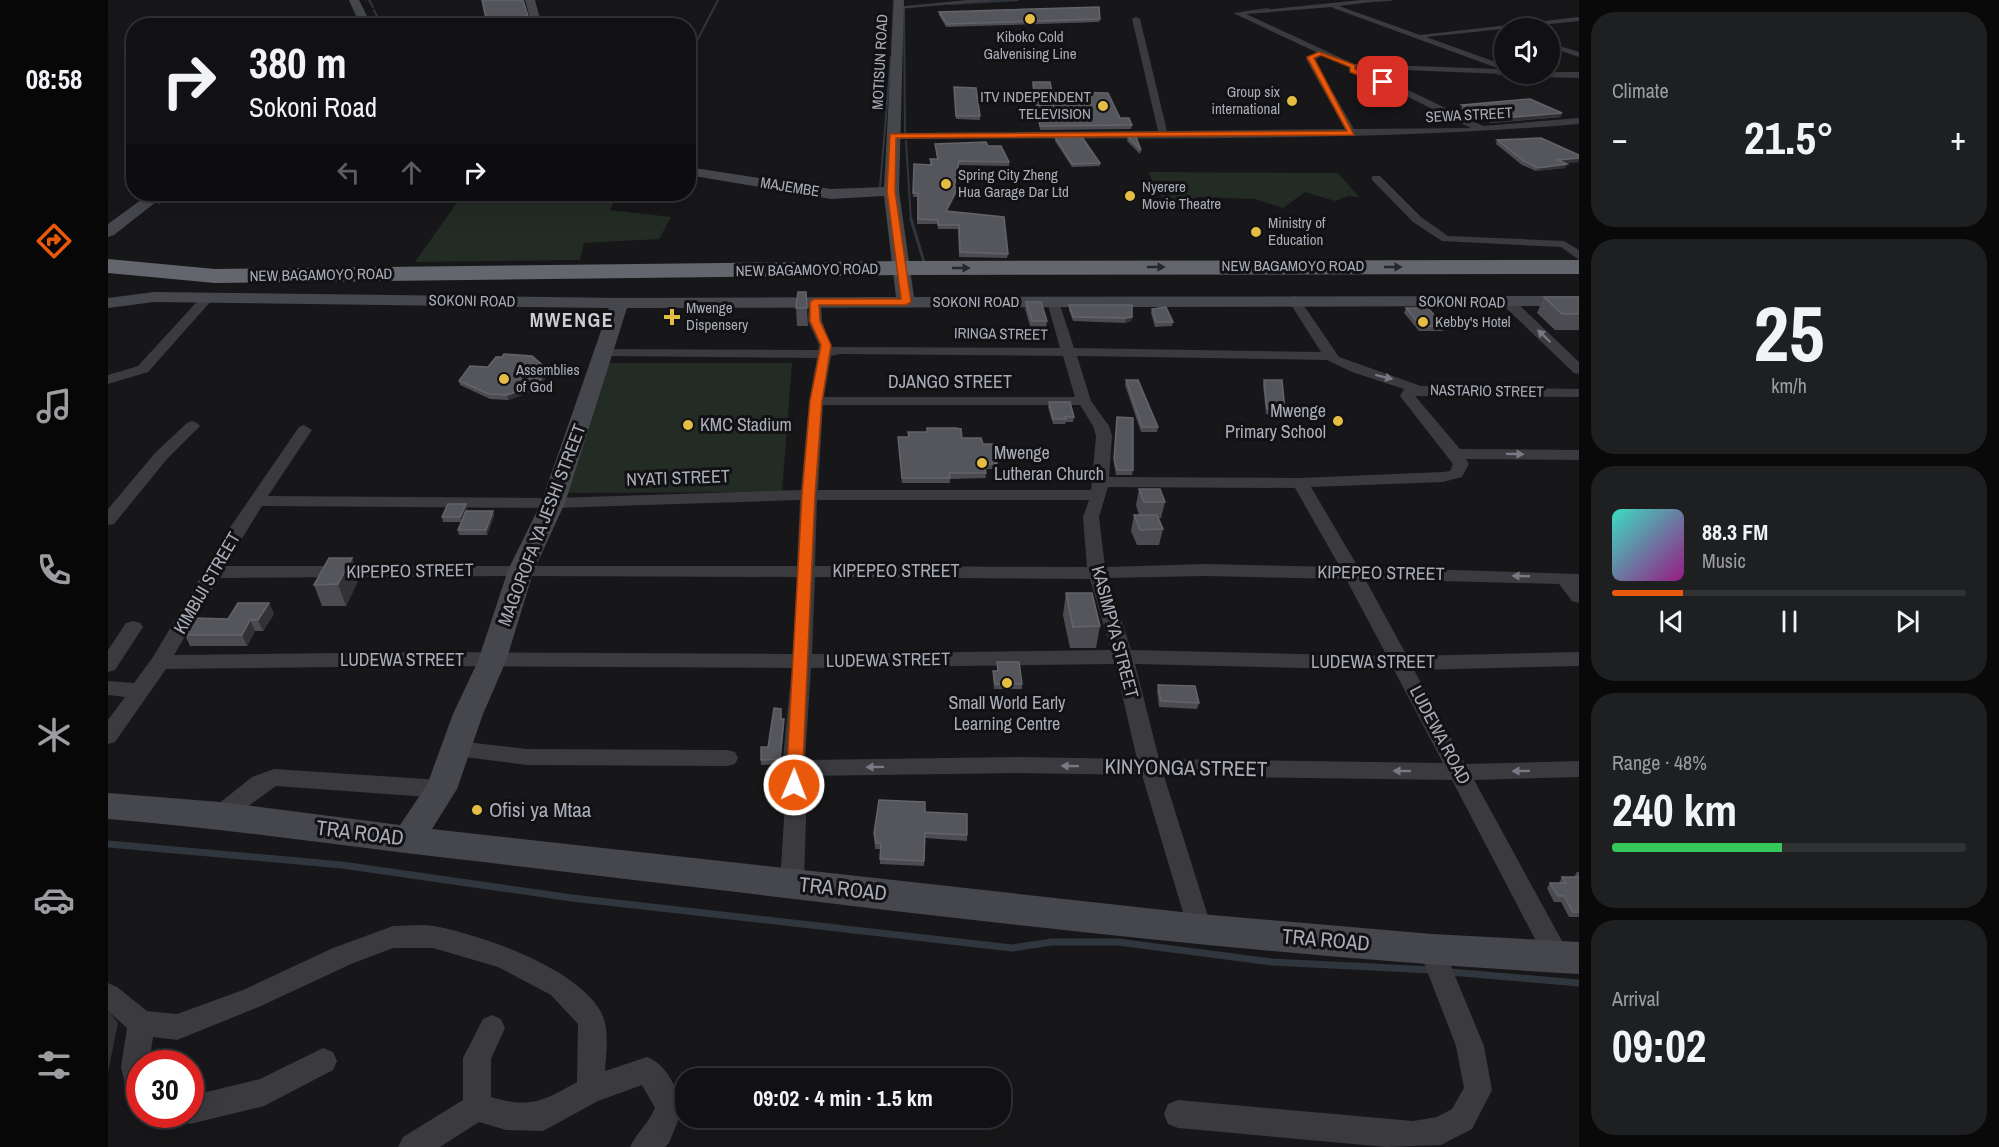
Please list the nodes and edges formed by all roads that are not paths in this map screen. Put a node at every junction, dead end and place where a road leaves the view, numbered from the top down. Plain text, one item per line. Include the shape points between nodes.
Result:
1 (354, 0) edge
2 (530, 0) edge
3 (996, 0) edge
4 (1385, 0) edge
5 (899, 3) edge
6 (1328, 4) junction
7 (363, 18) edge
8 (535, 18) edge
9 (1136, 19) dead end
10 (1579, 19) edge
11 (1560, 21) edge
12 (1494, 27) edge
13 (1416, 35) junction
14 (1560, 48) edge
15 (1321, 53) junction
16 (1579, 55) edge
17 (1353, 66) junction
18 (1494, 66) edge
19 (1494, 70) edge
20 (1560, 74) edge
21 (1579, 75) edge
22 (1579, 121) edge
23 (1484, 131) junction
24 (1352, 133) junction
25 (1163, 134) junction
26 (893, 136) junction
27 (696, 172) edge
28 (1377, 178) dead end
29 (891, 191) junction
30 (149, 201) edge
31 (126, 218) junction
32 (108, 232) edge
33 (108, 241) edge
34 (1579, 256) edge
35 (108, 266) edge
36 (1579, 267) edge
37 (1579, 285) edge
38 (904, 286) junction
39 (111, 294) edge
40 (208, 297) junction
41 (1294, 300) junction
42 (814, 302) junction
43 (1053, 302) junction
44 (1579, 302) edge
45 (620, 303) junction
46 (1509, 303) junction
47 (1068, 351) junction
48 (605, 352) junction
49 (823, 354) junction
50 (1562, 354) junction
51 (1579, 354) edge
52 (1331, 356) junction
53 (1579, 370) edge
54 (108, 380) edge
55 (1420, 390) junction
56 (1579, 393) edge
57 (816, 401) junction
58 (1084, 401) junction
59 (192, 426) dead end
60 (304, 430) dead end
61 (1456, 454) junction
62 (1579, 455) edge
63 (1300, 483) junction
64 (1100, 488) junction
65 (808, 495) junction
66 (258, 501) junction
67 (553, 503) junction
68 (108, 520) edge
69 (521, 570) junction
70 (212, 572) junction
71 (806, 572) junction
72 (1352, 572) junction
73 (1097, 573) junction
74 (1571, 579) edge
75 (1579, 597) edge
76 (133, 627) dead end
77 (1123, 657) junction
78 (1579, 658) edge
79 (492, 661) junction
80 (802, 661) junction
81 (160, 662) junction
82 (1401, 663) junction
83 (108, 665) edge
84 (108, 688) edge
85 (140, 691) junction
86 (108, 736) edge
87 (457, 749) junction
88 (727, 758) dead end
89 (1150, 766) junction
90 (793, 768) junction
91 (1579, 770) edge
92 (1460, 772) junction
93 (441, 789) junction
94 (108, 806) edge
95 (220, 815) junction
96 (408, 840) junction
97 (792, 883) junction
98 (1200, 929) junction
99 (1432, 950) junction
100 (1569, 958) edge
101 (108, 995) edge
102 (141, 1023) junction
103 (492, 1028) dead end
104 (137, 1050) edge
105 (323, 1061) dead end
106 (590, 1090) junction
107 (204, 1107) edge
108 (477, 1107) junction
109 (1178, 1114) dead end
110 (413, 1147) edge
111 (645, 1147) edge

1 - 7 street
2 - 8 street
3 - 5 street
4 - 6 street
5 - 26 street, MOTISUN ROAD
6 - 13 street
6 - 15 street via 1237,14
9 - 25 street
10 - 11 street
12 - 13 street
13 - 18 street
14 - 16 street
15 - 17 street
15 - 24 street via 1310,59
17 - 19 street
17 - 23 street via 1350,69
20 - 21 street
22 - 23 street, SEWA STREET
23 - 24 street, SEWA STREET
24 - 25 street, SEWA STREET
25 - 26 street, SEWA STREET
26 - 29 street, MOTISUN ROAD
27 - 29 street, MAJEMBE via 831,194
28 - 34 street via 1429,231 1446,239 1564,244
29 - 38 street, MOTISUN ROAD
30 - 31 street
31 - 32 street
31 - 33 street
35 - 38 highway, NEW BAGAMOYO ROAD via 215,276
38 -> 36 highway, NEW BAGAMOYO ROAD
37 - 38 highway, NEW BAGAMOYO ROAD
38 - 39 highway, NEW BAGAMOYO ROAD via 346,286 162,288
38 - 42 street, SOKONI ROAD
38 - 43 street, SOKONI ROAD
39 - 40 street, SOKONI ROAD
40 - 45 street, SOKONI ROAD
40 - 54 street via 143,369
41 - 43 street, SOKONI ROAD
41 - 46 street, SOKONI ROAD
41 - 52 street
42 - 45 street, SOKONI ROAD
42 - 49 street via 815,321 826,343
43 - 47 street, KASIMPYA STREET
44 - 46 street, SOKONI ROAD
45 - 48 street, MAGOROFA YA JESHI STREET
50 -> 46 street
47 - 49 street, IRINGA STREET via 840,350
47 - 52 street, IRINGA STREET
47 - 58 street, KASIMPYA STREET
48 - 49 street, IRINGA STREET
48 - 67 street, MAGOROFA YA JESHI STREET
49 - 57 street
50 - 51 street
50 - 53 street
52 -> 55 street, NASTARIO STREET
55 - 56 street, NASTARIO STREET
55 - 61 street via 1411,390 1407,396
57 - 58 street, DJANGO STREET
57 - 65 street
58 - 64 street, KASIMPYA STREET via 1104,436
59 - 68 street via 161,456
60 - 66 street, KIMBIJI STREET
61 -> 62 street
61 - 63 street, NYATI STREET via 1460,470 1443,477
63 - 64 street, NYATI STREET
63 - 72 street, LUDEWA ROAD
64 - 65 street, NYATI STREET
64 - 73 street, KASIMPYA STREET via 1091,517
65 - 67 street, NYATI STREET
65 - 71 street
66 - 67 street, NYATI STREET
66 - 70 street, KIMBIJI STREET
67 - 69 street, MAGOROFA YA JESHI STREET
69 - 70 street, KIPEPEO STREET
69 - 71 street, KIPEPEO STREET
69 - 79 street, MAGOROFA YA JESHI STREET
70 - 81 street, KIMBIJI STREET
71 - 73 street, KIPEPEO STREET
71 - 80 street
72 - 73 street, KIPEPEO STREET
74 -> 72 street, KIPEPEO STREET
72 - 82 street, LUDEWA ROAD
73 - 77 street, KASIMPYA STREET
74 - 75 street
76 - 83 street
77 - 80 street, LUDEWA STREET
77 - 82 street, LUDEWA STREET
77 - 89 street, KASIMPYA STREET
78 - 82 street, LUDEWA STREET
79 - 80 street, LUDEWA STREET
79 - 81 street, LUDEWA STREET
79 - 87 street, MAGOROFA YA JESHI STREET
80 - 90 street
81 - 85 street, KIMBIJI STREET
82 - 92 street, LUDEWA ROAD
84 - 85 street
85 - 86 street, KIMBIJI STREET
87 - 88 street via 527,757
87 - 93 street, MAGOROFA YA JESHI STREET
89 -> 90 street, KINYONGA STREET
92 -> 89 street, KINYONGA STREET
89 - 98 street, KASIMPYA STREET
90 - 97 street
91 -> 92 street, KINYONGA STREET
92 - 100 street, LUDEWA ROAD
93 - 95 street via 274,777 260,783
93 - 96 street, MAGOROFA YA JESHI STREET
94 - 95 street, TRA ROAD
95 - 96 street, TRA ROAD
96 - 97 street, TRA ROAD
97 - 98 street, TRA ROAD
98 - 99 street, TRA ROAD
99 - 100 street, TRA ROAD
99 - 109 street via 1470,1046 1478,1090 1462,1119 1441,1131 1413,1135
101 - 102 street
102 - 104 street
102 - 106 street via 177,1027 384,940 433,937 504,957 560,987 591,1019
103 - 108 street via 477,1058
105 - 107 street via 264,1092
106 - 108 street via 543,1117 506,1116
106 - 111 street via 647,1070 663,1091 669,1108 659,1133
108 - 110 street

